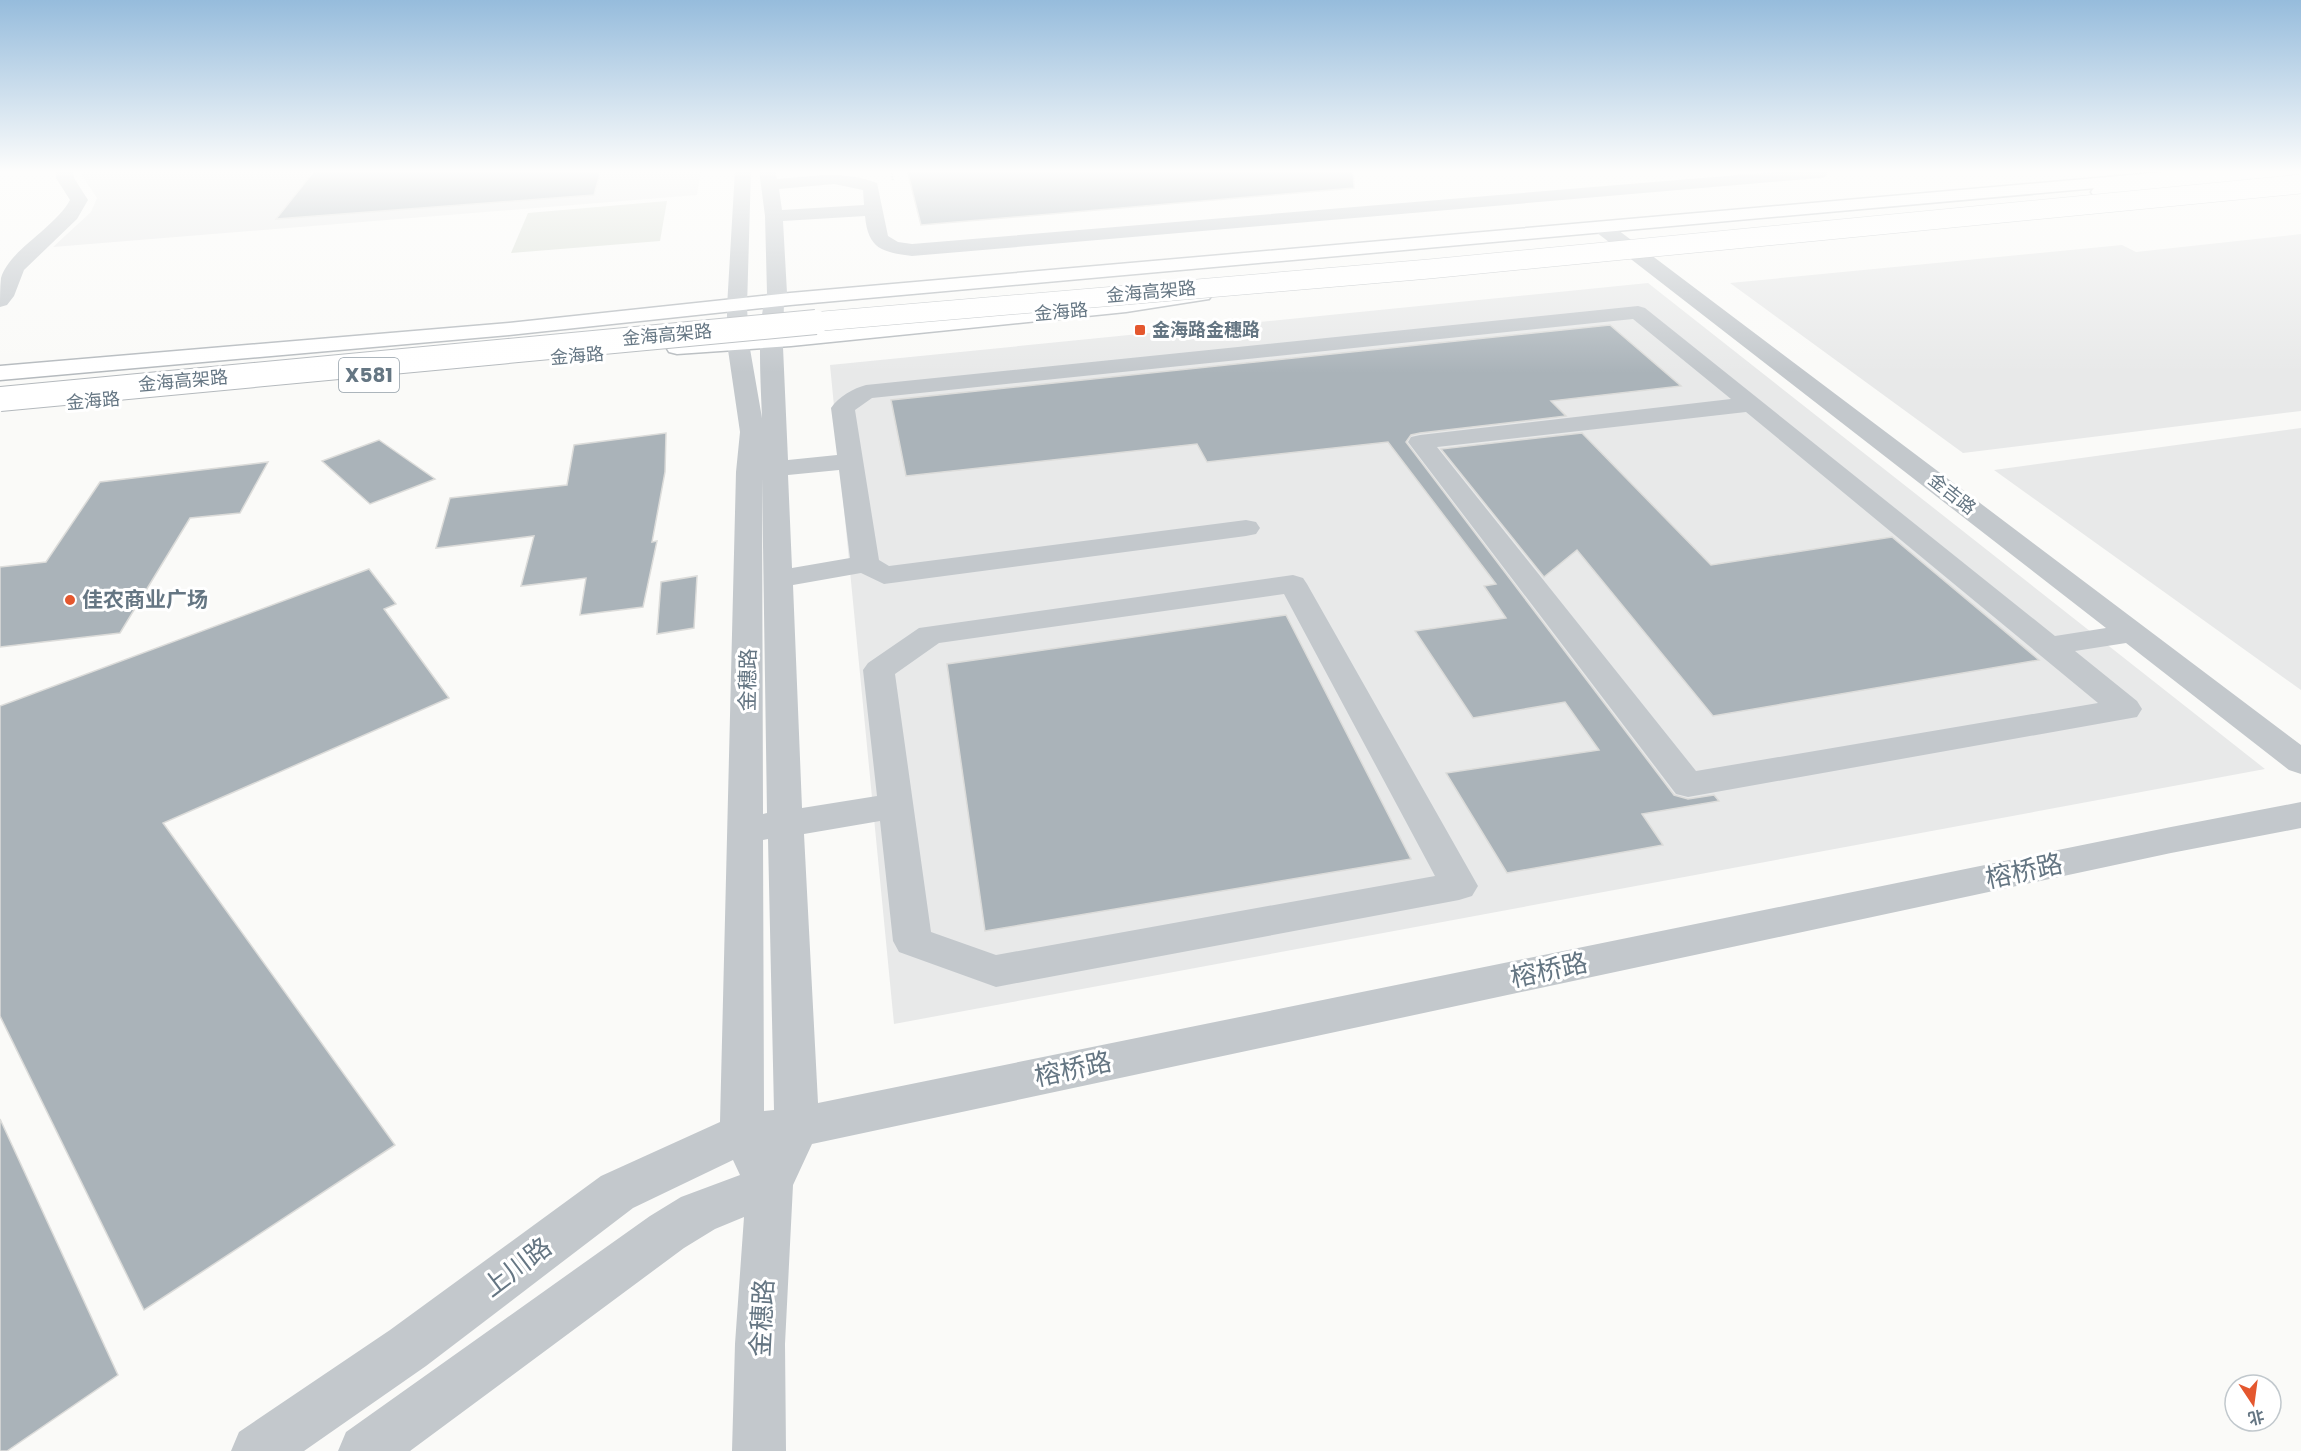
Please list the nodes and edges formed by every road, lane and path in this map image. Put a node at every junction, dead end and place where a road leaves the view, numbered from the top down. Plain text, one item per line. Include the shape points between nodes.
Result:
1 (47, 238) edge
2 (740, 238) edge
3 (775, 238) edge
4 (878, 238) edge
5 (955, 238) edge
6 (1057, 238) edge
7 (1493, 238) edge
8 (1612, 238) edge
9 (1617, 238) edge
10 (1750, 238) edge
11 (1799, 238) edge
12 (957, 246) junction
13 (1638, 253) junction
14 (1225, 292) junction
15 (0, 301) edge
16 (774, 301) junction
17 (737, 307) junction
18 (773, 340) junction
19 (738, 343) junction
20 (0, 373) edge
21 (0, 387) edge
22 (0, 400) edge
23 (1751, 404) junction
24 (0, 410) edge
25 (850, 461) junction
26 (763, 471) junction
27 (1246, 528) dead end
28 (865, 564) junction
29 (780, 579) junction
30 (2133, 633) junction
31 (2049, 646) junction
32 (2301, 762) edge
33 (896, 806) junction
34 (2301, 815) edge
35 (785, 822) junction
36 (746, 830) junction
37 (797, 1127) junction
38 (742, 1134) junction
39 (771, 1185) junction
40 (258, 1451) edge
41 (365, 1451) edge
42 (759, 1451) edge

1 - 15 street via 15,268
2 - 17 street, 金穗路
3 - 16 street, 金穗路
4 - 12 street via 892,248
5 - 12 street
6 - 12 street
7 - 16 main road, 金海路 / X581
8 - 21 main road, 金海高架路
9 - 13 street, 金吉路
10 - 22 main road, 金海高架路, bridge via 865,316
11 - 13 main road, 金海路 / X581
13 - 14 main road, 金海路 / X581
13 - 30 street, 金吉路
14 - 18 main road, 金海路 / X581 via 1126,306
14 - 22 main road, bridge
16 - 17 main road, 金海路 / X581
16 - 18 street, 金穗路
17 - 19 street, 金穗路
17 - 20 main road, 金海路 / X581
18 - 19 main road, 金海路 / X581
18 - 26 street, 金穗路
19 - 24 main road, 金海路 / X581
19 - 26 street, 金穗路 via 752,432
23 - 25 street via 1638,312 866,392 843,408
23 - 31 street
23 - 31 street via 1420,442 1688,785 2126,709
25 - 26 street
25 - 28 street
26 - 29 street, 金穗路
26 - 36 street, 金穗路
27 - 28 street via 884,575
28 - 29 street
29 - 35 street, 金穗路
30 - 31 street
30 - 32 street, 金吉路
33 - 33 street via 914,941 996,971 1459,886 1293,584 930,635 879,670
33 - 35 street
34 - 37 street, 榕桥路
35 - 36 street
35 - 37 street, 金穗路
36 - 38 street, 金穗路
37 - 38 street, 上川路
37 - 39 street, 金穗路
38 - 39 street
38 - 40 street, 上川路 via 617,1192 408,1348
39 - 41 street via 698,1213 667,1232
39 - 42 street, 金穗路 via 760,1344

